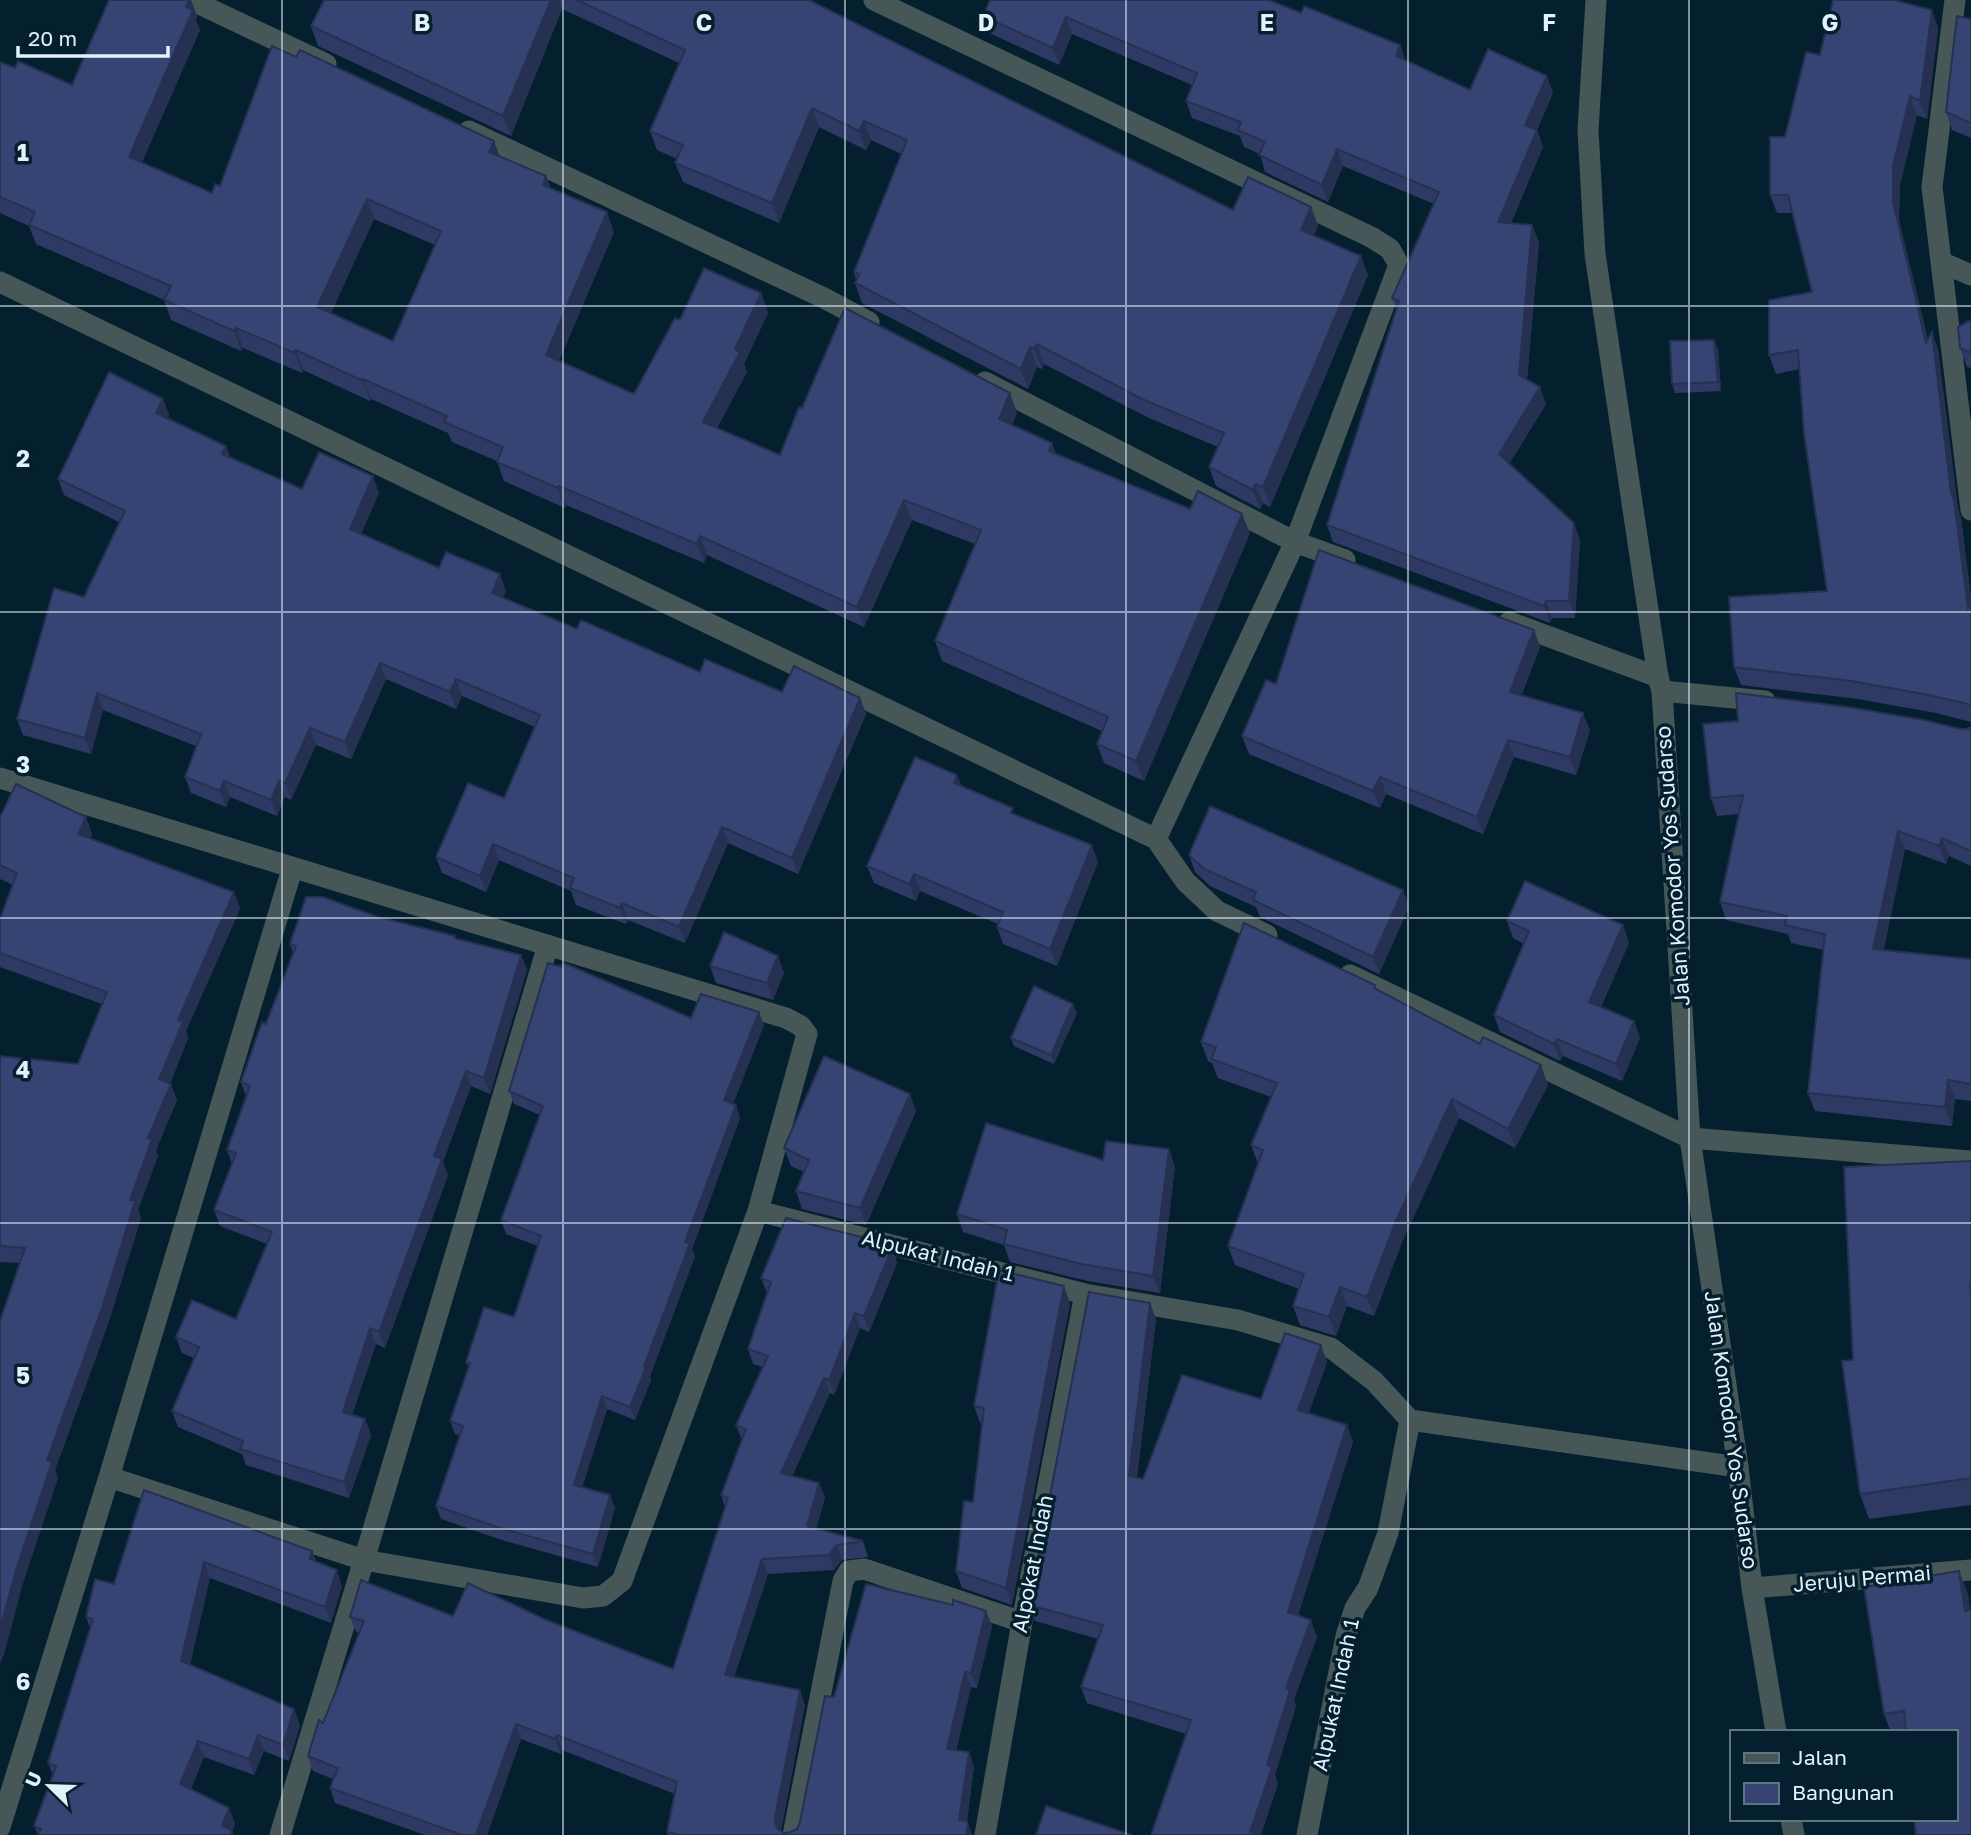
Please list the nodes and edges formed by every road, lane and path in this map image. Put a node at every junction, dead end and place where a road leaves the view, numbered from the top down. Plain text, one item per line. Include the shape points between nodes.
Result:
1 (191, 0) edge
2 (874, 0) edge
3 (1596, 0) edge
4 (1954, 0) edge
5 (1971, 7) edge
6 (343, 72) edge
7 (457, 125) edge
8 (1941, 262) junction
9 (1971, 275) edge
10 (0, 282) edge
11 (886, 330) edge
12 (972, 375) edge
13 (1970, 501) edge
14 (1295, 542) junction
15 (1360, 566) edge
16 (1490, 614) edge
17 (1660, 684) junction
18 (1786, 703) edge
19 (0, 778) edge
20 (1156, 839) junction
21 (292, 869) junction
22 (1279, 941) edge
23 (548, 945) junction
24 (1329, 965) edge
25 (1690, 1138) junction
26 (1971, 1161) edge
27 (758, 1211) junction
28 (1086, 1294) junction
29 (1410, 1420) junction
30 (1738, 1467) junction
31 (109, 1477) junction
32 (365, 1560) junction
33 (1971, 1570) edge
34 (1752, 1588) junction
35 (1022, 1622) junction
36 (1776, 1730) edge
37 (0, 1827) edge
38 (280, 1835) edge
39 (793, 1835) edge
40 (985, 1835) edge
41 (1307, 1835) edge

1 - 6 street
2 - 14 street via 1390,249 1399,265
3 - 17 street, Jalan Komodor Yos Sudarso via 1588,130 1595,254
4 - 5 street
4 - 8 street via 1932,187
7 - 11 street
8 - 9 street
8 - 13 street
10 - 20 street
12 - 14 street
14 - 15 street
14 - 20 street
16 - 17 street
17 - 18 street
17 - 25 street, Jalan Komodor Yos Sudarso
19 - 21 street
20 - 22 street via 1186,881 1217,911
21 - 23 street
21 - 31 street
23 - 27 street via 801,1026 807,1034
23 - 32 street
24 - 25 street
25 - 26 street
25 - 30 street, Jalan Komodor Yos Sudarso
27 - 28 street, Alpukat Indah 1
27 - 32 street via 622,1581 603,1596 583,1598
28 - 29 street, Alpukat Indah 1 via 1238,1320 1331,1348 1374,1381
28 - 35 street, Alpokat Indah
29 - 30 street
29 - 41 street, Alpukat Indah 1 via 1388,1533 1346,1636
30 - 34 street, Jalan Komodor Yos Sudarso
31 - 32 street
31 - 37 street
32 - 38 street
33 - 34 street, Jeruju Permai
34 - 36 street, Jalan Komodor Yos Sudarso
35 - 39 street via 864,1569 849,1571 843,1581
35 - 40 street, Alpokat Indah

